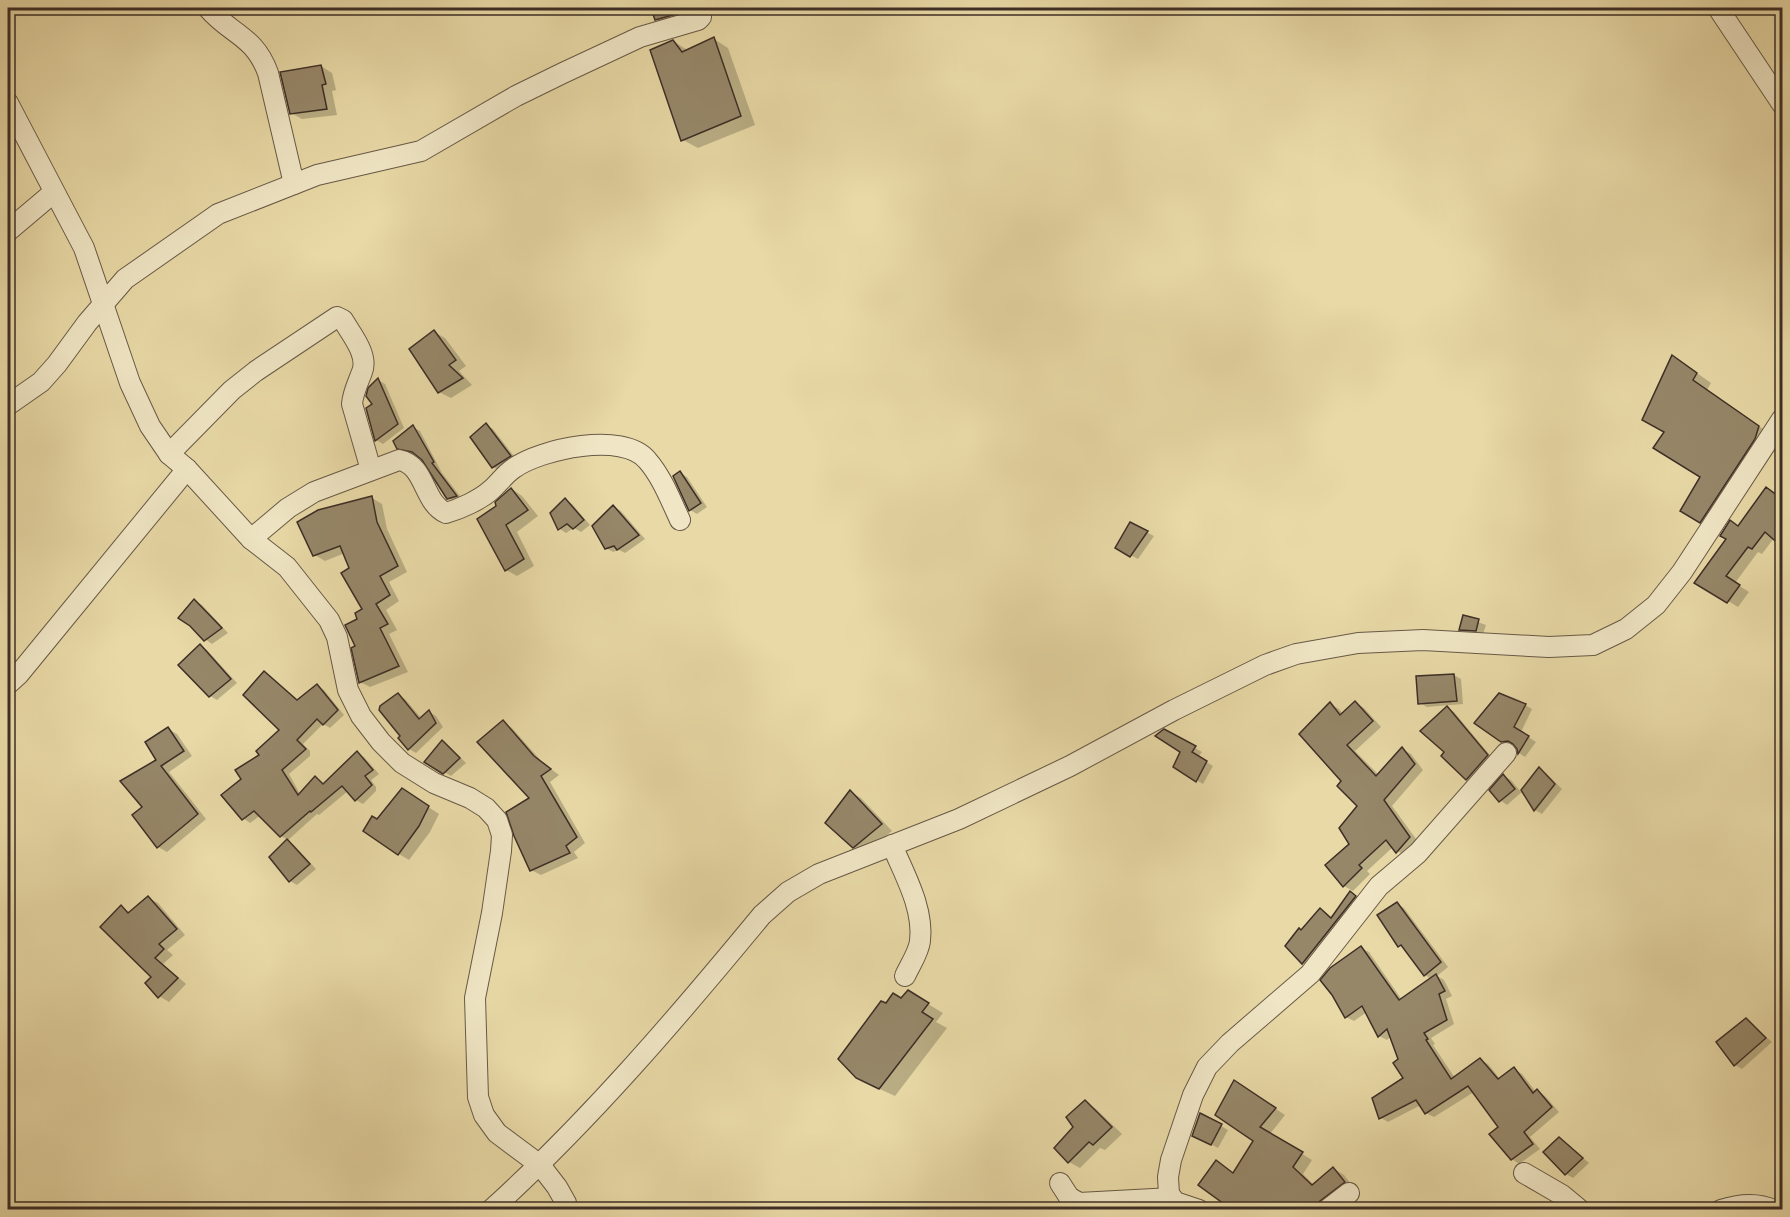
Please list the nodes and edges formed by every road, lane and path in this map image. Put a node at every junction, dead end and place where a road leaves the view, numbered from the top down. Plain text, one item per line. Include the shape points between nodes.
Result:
1 (208, 8) edge
2 (699, 8) edge
3 (1718, 8) edge
4 (8, 104) edge
5 (1782, 104) edge
6 (294, 184) junction
7 (53, 193) junction
8 (8, 231) edge
9 (103, 303) junction
10 (8, 405) edge
11 (1782, 419) edge
12 (169, 454) junction
13 (187, 469) junction
14 (371, 470) junction
15 (680, 520) dead end
16 (251, 539) junction
17 (8, 684) edge
18 (1506, 753) dead end
19 (892, 845) junction
20 (905, 976) dead end
21 (540, 1165) junction
22 (1524, 1173) dead end
23 (1060, 1183) dead end
24 (1349, 1193) dead end
25 (1172, 1198) junction
26 (491, 1209) edge
27 (567, 1209) edge
28 (1199, 1209) edge
29 (1328, 1209) edge
30 (1580, 1209) edge
31 (1721, 1209) edge
32 (1774, 1209) edge

1 - 6 street via 250,43 264,61
2 - 6 street via 698,20 640,37 582,64 516,96 421,151 334,170
3 - 5 street
4 - 7 street
6 - 9 street via 218,214 125,279
7 - 8 street
7 - 9 street via 84,248
9 - 10 street via 41,382
9 - 12 street via 130,383 150,426
11 - 19 street via 1682,572 1656,605 1626,629 1593,645 1549,647 1424,640 1358,643 1296,654 1174,710 959,819
12 - 13 street
12 - 14 street via 255,371 337,317 343,320 363,357 352,404
13 - 16 street
13 - 17 street
14 - 15 street via 402,460 416,470 436,506 446,513 488,493 505,474 532,457 555,450 623,446 648,461
14 - 16 street via 302,498
16 - 21 street via 287,567 329,620 337,637 348,690 381,742 402,763 434,783 470,798 497,820 502,835 501,851 475,998 478,1097 484,1115 497,1132
18 - 25 street via 1418,853 1379,886 1310,975 1230,1042 1208,1067 1193,1095 1171,1160 1167,1186
19 - 20 street via 920,922 920,942
19 - 21 street via 819,874 788,892 762,915 620,1082
21 - 26 street
21 - 27 street via 557,1186
22 - 30 street
23 - 25 street via 1078,1203
24 - 29 street
25 - 28 street
31 - 32 street via 1756,1204

